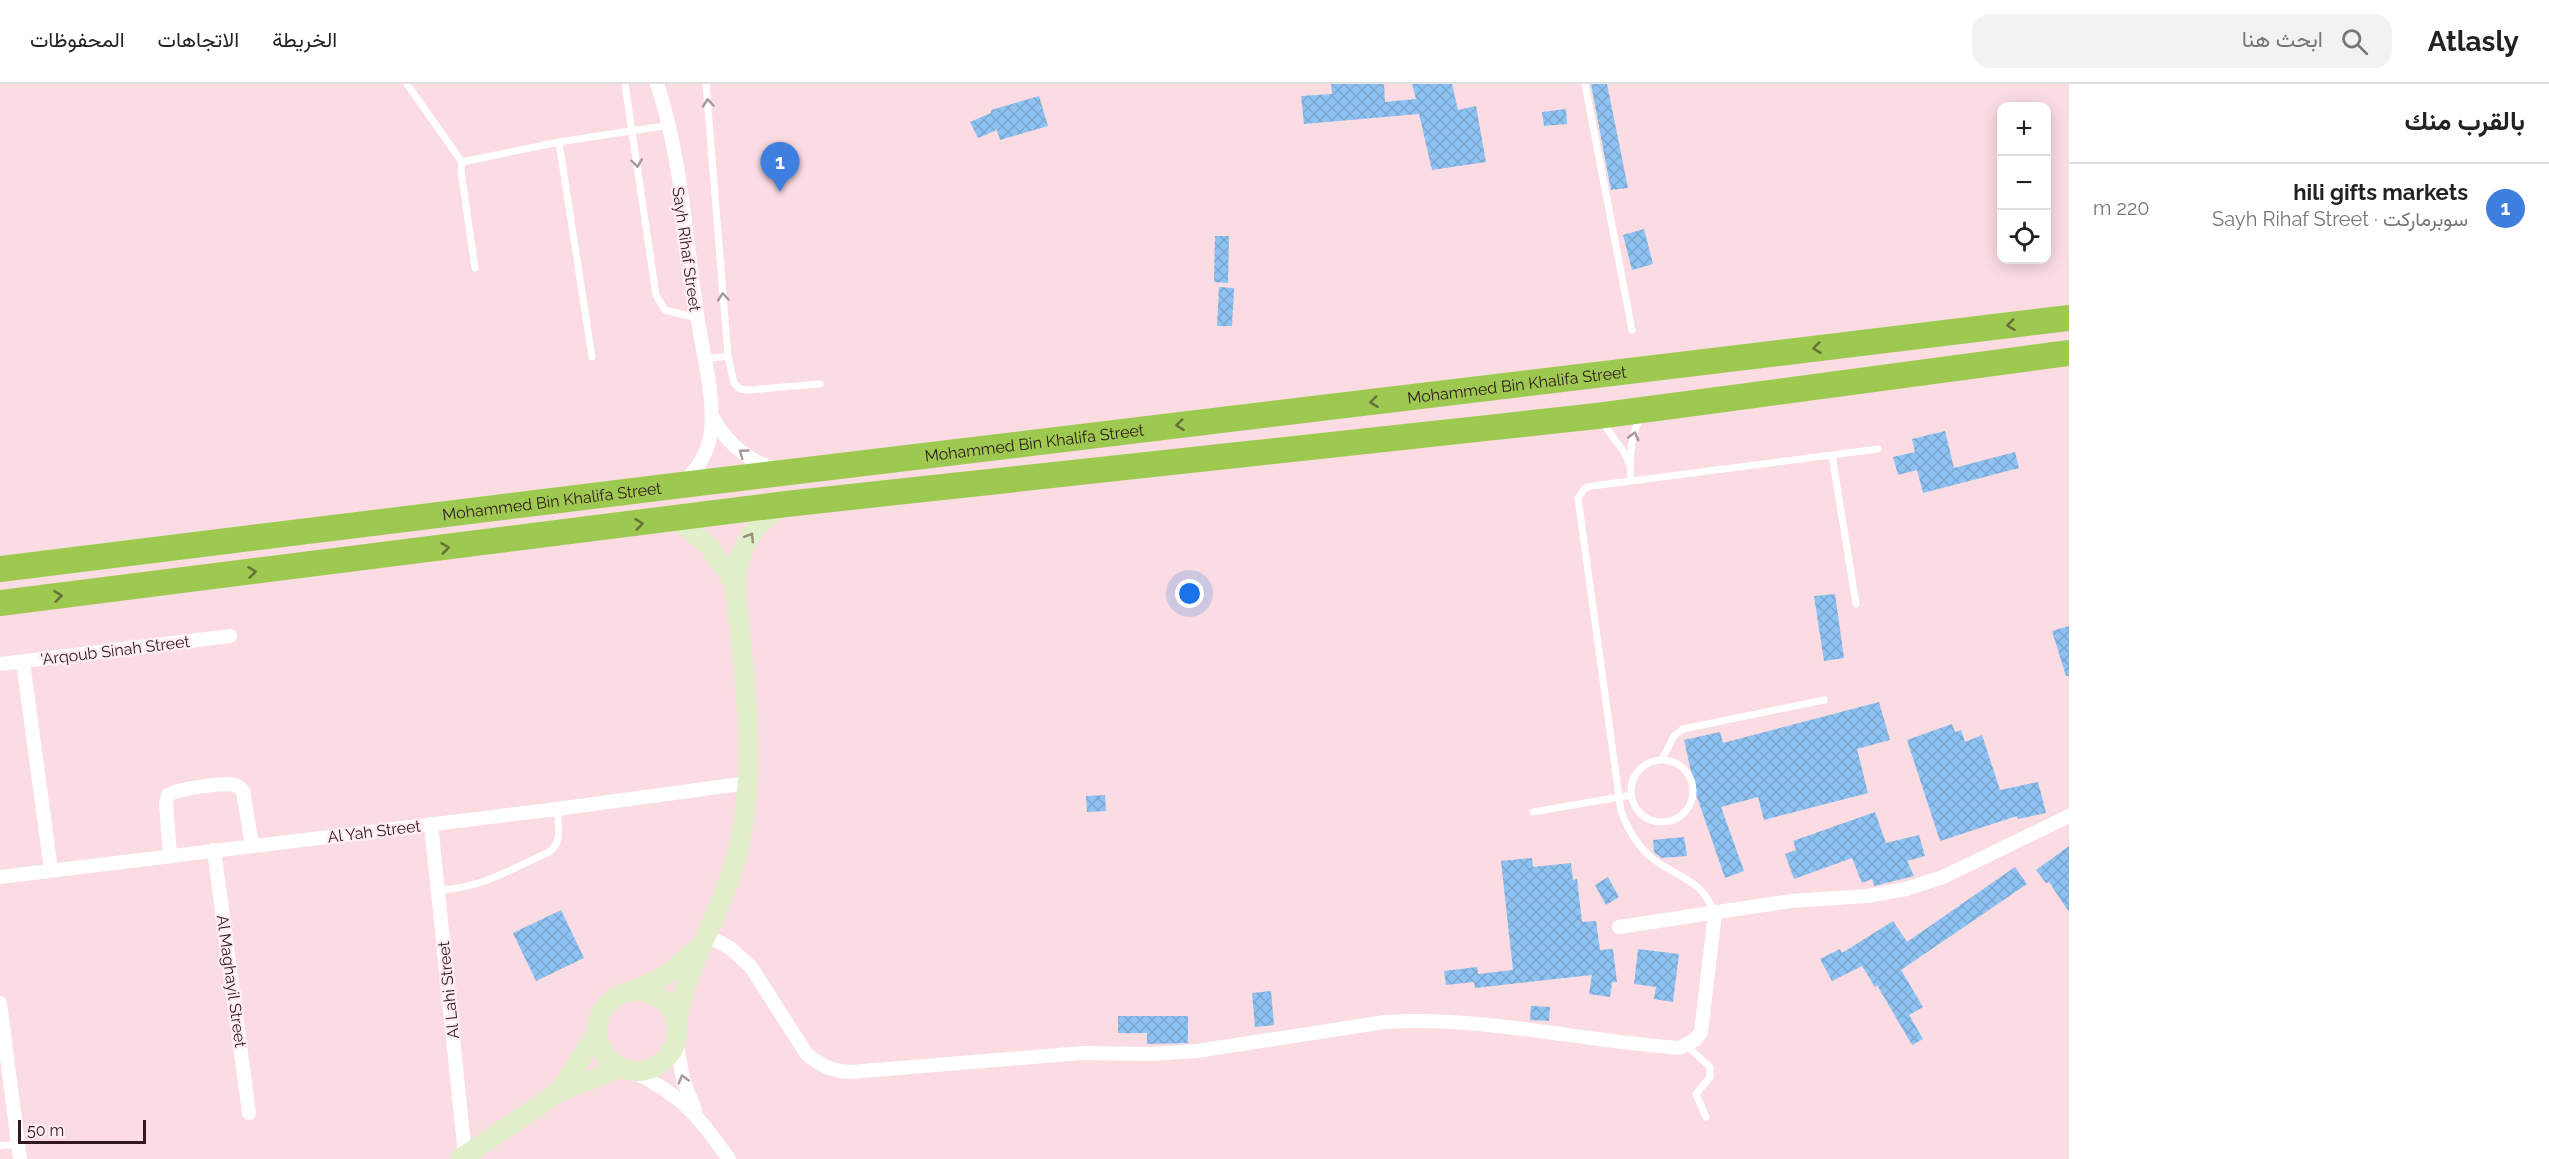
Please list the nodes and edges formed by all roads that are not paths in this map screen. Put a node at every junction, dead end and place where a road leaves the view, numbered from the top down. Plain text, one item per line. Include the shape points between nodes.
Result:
1 (408, 84) edge
2 (625, 84) edge
3 (706, 84) edge
4 (1586, 84) edge
5 (658, 85) edge
6 (670, 125) junction
7 (633, 131) junction
8 (559, 142) junction
9 (462, 162) junction
10 (475, 268) dead end
11 (697, 318) junction
12 (2069, 318) edge
13 (1632, 330) dead end
14 (2069, 353) edge
15 (728, 356) junction
16 (592, 357) dead end
17 (705, 359) junction
18 (820, 384) dead end
19 (1646, 408) junction
20 (711, 415) junction
21 (1597, 416) junction
22 (1878, 449) dead end
23 (1832, 456) junction
24 (1629, 465) junction
25 (790, 472) junction
26 (1631, 481) junction
27 (682, 484) junction
28 (786, 504) junction
29 (676, 519) junction
30 (0, 569) edge
31 (735, 584) junction
32 (0, 603) edge
33 (1856, 604) dead end
34 (230, 636) dead end
35 (23, 662) junction
36 (0, 664) edge
37 (1824, 700) dead end
38 (1662, 759) junction
39 (748, 783) junction
40 (1631, 795) junction
41 (1618, 798) junction
42 (557, 809) junction
43 (1533, 812) dead end
44 (2069, 816) edge
45 (431, 824) junction
46 (252, 845) junction
47 (214, 850) junction
48 (170, 855) junction
49 (51, 870) junction
50 (0, 876) edge
51 (438, 890) junction
52 (1715, 914) junction
53 (1619, 927) dead end
54 (704, 939) junction
55 (636, 990) junction
56 (0, 1003) edge
57 (677, 1032) junction
58 (596, 1034) junction
59 (1687, 1046) junction
60 (627, 1070) junction
61 (559, 1092) junction
62 (249, 1113) dead end
63 (697, 1115) junction
64 (1706, 1117) dead end
65 (18, 1144) junction
66 (0, 1146) edge
67 (463, 1157) edge
68 (20, 1159) edge
69 (729, 1159) edge

1 - 9 lane
2 - 7 lane
15 -> 3 lane
4 - 13 lane
5 - 6 street, Sayh Rihaf Street
6 - 7 lane
6 - 11 street, Sayh Rihaf Street
7 - 8 lane
7 -> 11 lane via 656,295 665,310
8 - 9 lane
8 - 16 lane
9 - 10 lane
11 - 17 street, Sayh Rihaf Street
12 -> 25 highway, Mohammed Bin Khalifa Street
14 - 19 highway, Mohammed Bin Khalifa Street
15 - 17 lane
15 - 18 lane via 734,383 740,390
17 - 20 street, Sayh Rihaf Street
19 - 21 highway, Mohammed Bin Khalifa Street
24 -> 19 lane via 1633,435
25 -> 20 street, Sayh Rihaf Street via 743,454 719,430
20 - 27 street, Sayh Rihaf Street via 711,431 702,461
21 - 24 lane
21 - 28 highway, Mohammed Bin Khalifa Street
22 - 23 lane
23 - 26 lane
23 - 33 lane
24 - 26 lane
25 - 27 highway, Mohammed Bin Khalifa Street
26 - 41 lane via 1585,488 1578,498
27 - 30 highway, Mohammed Bin Khalifa Street
28 - 29 highway, Mohammed Bin Khalifa Street
31 -> 28 street via 740,556 753,531
29 - 31 street via 710,547
32 -> 29 highway, Mohammed Bin Khalifa Street
31 - 39 street via 750,739
34 - 35 street, 'Arqoub Sinah Street
35 - 36 street, 'Arqoub Sinah Street
35 - 49 street
37 - 38 lane via 1683,729 1674,736
38 - 40 lane via 1638,770
38 - 40 lane via 1679,764 1691,777 1694,795 1686,811 1672,821 1654,821 1639,811
39 - 42 street, Al Yah Street
39 - 54 street via 747,808 734,867
40 - 41 lane
41 - 43 lane
41 - 52 lane via 1626,825 1640,846 1657,862 1699,886
42 - 45 street, Al Yah Street
42 - 51 lane via 559,837 554,848 475,886
44 - 52 street via 1943,877 1906,889 1791,901
45 - 46 street, Al Yah Street
45 - 51 street, Al Lahi Street
46 - 47 street, Al Yah Street
46 - 48 street via 243,791 231,784 168,795
47 - 48 street, Al Yah Street
47 - 62 street, Al Maghayil Street
48 - 49 street, Al Yah Street
49 - 50 street, Al Yah Street
51 - 67 street, Al Lahi Street
52 - 53 street
52 - 59 street via 1703,1023 1701,1032
54 - 55 street via 679,966
54 - 57 street via 683,990
54 - 59 street via 730,948 752,967 806,1053 819,1065 834,1071 1082,1053 1197,1051 1412,1020
55 - 57 street via 662,1000 674,1015
55 - 58 street via 607,1004
56 - 65 street
57 - 60 street via 672,1051 656,1067
63 -> 57 street via 683,1079
58 - 60 street via 604,1054
58 - 61 street
59 - 64 lane via 1710,1068 1710,1077 1696,1094
60 - 61 street
60 - 63 street via 668,1090
61 - 67 street
63 - 69 street
65 - 66 lane
65 - 68 street

